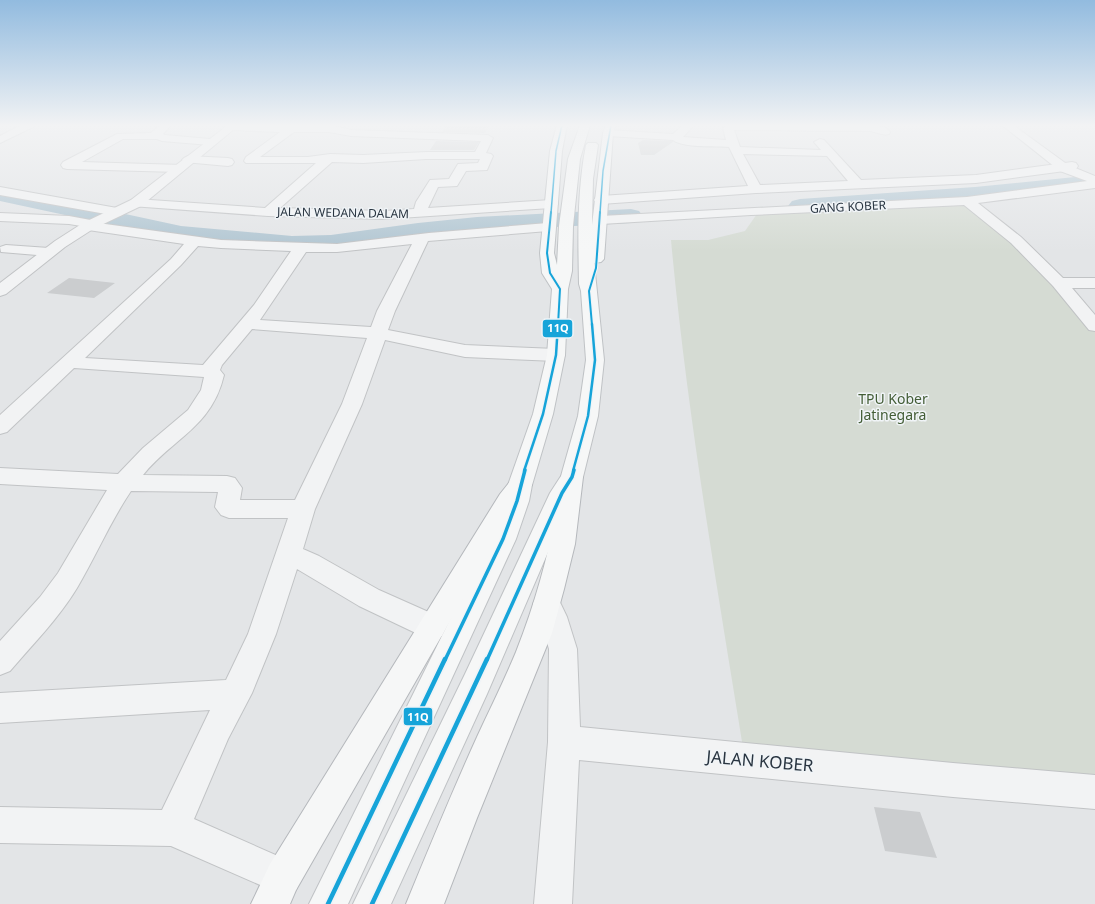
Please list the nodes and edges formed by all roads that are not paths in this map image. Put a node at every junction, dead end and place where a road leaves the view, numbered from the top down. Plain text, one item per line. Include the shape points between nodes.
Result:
1 (179, 167) edge
2 (315, 167) edge
3 (462, 167) edge
4 (555, 167) edge
5 (573, 167) edge
6 (588, 167) edge
7 (606, 167) edge
8 (744, 167) edge
9 (842, 167) edge
10 (1072, 167) edge
11 (905, 171) dead end
12 (1081, 173) edge
13 (915, 182) junction
14 (857, 184) junction
15 (756, 189) junction
16 (0, 191) edge
17 (967, 201) junction
18 (136, 203) junction
19 (551, 205) junction
20 (116, 212) junction
21 (268, 212) junction
22 (601, 212) junction
23 (420, 213) junction
24 (0, 217) edge
25 (92, 224) junction
26 (548, 226) junction
27 (422, 239) junction
28 (193, 242) junction
29 (301, 248) junction
30 (6, 249) dead end
31 (49, 252) junction
32 (6, 280) edge
33 (1095, 282) edge
34 (1059, 283) junction
35 (560, 289) junction
36 (0, 291) edge
37 (589, 292) junction
38 (249, 324) junction
39 (1095, 326) edge
40 (377, 333) junction
41 (556, 355) junction
42 (69, 362) junction
43 (210, 371) junction
44 (0, 428) edge
45 (0, 476) edge
46 (572, 477) junction
47 (124, 483) junction
48 (520, 485) junction
49 (303, 509) junction
50 (288, 554) junction
51 (547, 604) junction
52 (432, 627) junction
53 (0, 662) edge
54 (235, 694) junction
55 (0, 708) edge
56 (564, 742) junction
57 (1095, 792) edge
58 (0, 825) edge
59 (172, 828) junction
60 (276, 891) edge
61 (328, 904) edge
62 (372, 904) edge
63 (425, 904) edge
64 (553, 904) edge

1 - 18 street
2 - 21 street
3 - 23 street via 453,183 434,183 422,202
4 - 19 main road
5 - 35 main road via 564,271
6 - 37 main road via 584,233
7 - 22 main road
8 - 15 street
9 - 14 street
10 - 12 street
11 - 13 street
12 - 13 street
12 - 17 street, GANG KOBER
13 - 14 street
14 - 15 street
15 - 22 street
16 - 20 street
17 - 22 street, GANG KOBER via 751,211
17 - 34 street via 1016,240
18 - 20 street
18 - 21 street, JALAN WEDANA DALAM
19 - 23 street, JALAN WEDANA DALAM via 508,201
19 - 26 main road
20 - 25 street
21 - 23 street, JALAN WEDANA DALAM via 384,215
22 - 37 main road via 595,273
24 - 25 street via 69,220
25 - 28 street
25 - 31 street
26 - 27 street
26 - 35 main road via 549,268
27 - 29 street via 337,248
27 - 40 street
28 - 29 street
28 - 42 street via 176,262
29 - 38 street
30 - 31 street
31 - 32 street
32 - 36 street
33 - 34 street
34 - 39 street
35 - 41 main road
37 - 46 main road via 595,360 588,416
38 - 40 street
38 - 43 street
40 - 41 street via 465,351
40 - 49 street via 352,404
41 - 48 main road via 543,414
42 - 43 street
42 - 44 street
43 - 47 street via 214,375 212,388 206,400 174,436 154,449
45 - 47 street
46 - 51 main road via 561,545
46 - 62 main road via 562,493 476,684
47 - 49 street via 227,484 230,488 229,509
47 - 53 street via 56,597
48 - 52 main road via 508,500
48 - 61 main road via 517,502 503,539
49 - 50 street
50 - 52 street via 310,563 369,598
50 - 54 street via 262,634
51 - 56 street via 563,649
51 - 63 main road via 529,654 449,841
52 - 60 main road
54 - 55 street
54 - 59 street
56 - 57 street, JALAN KOBER
56 - 64 street
58 - 59 street
59 - 60 street

